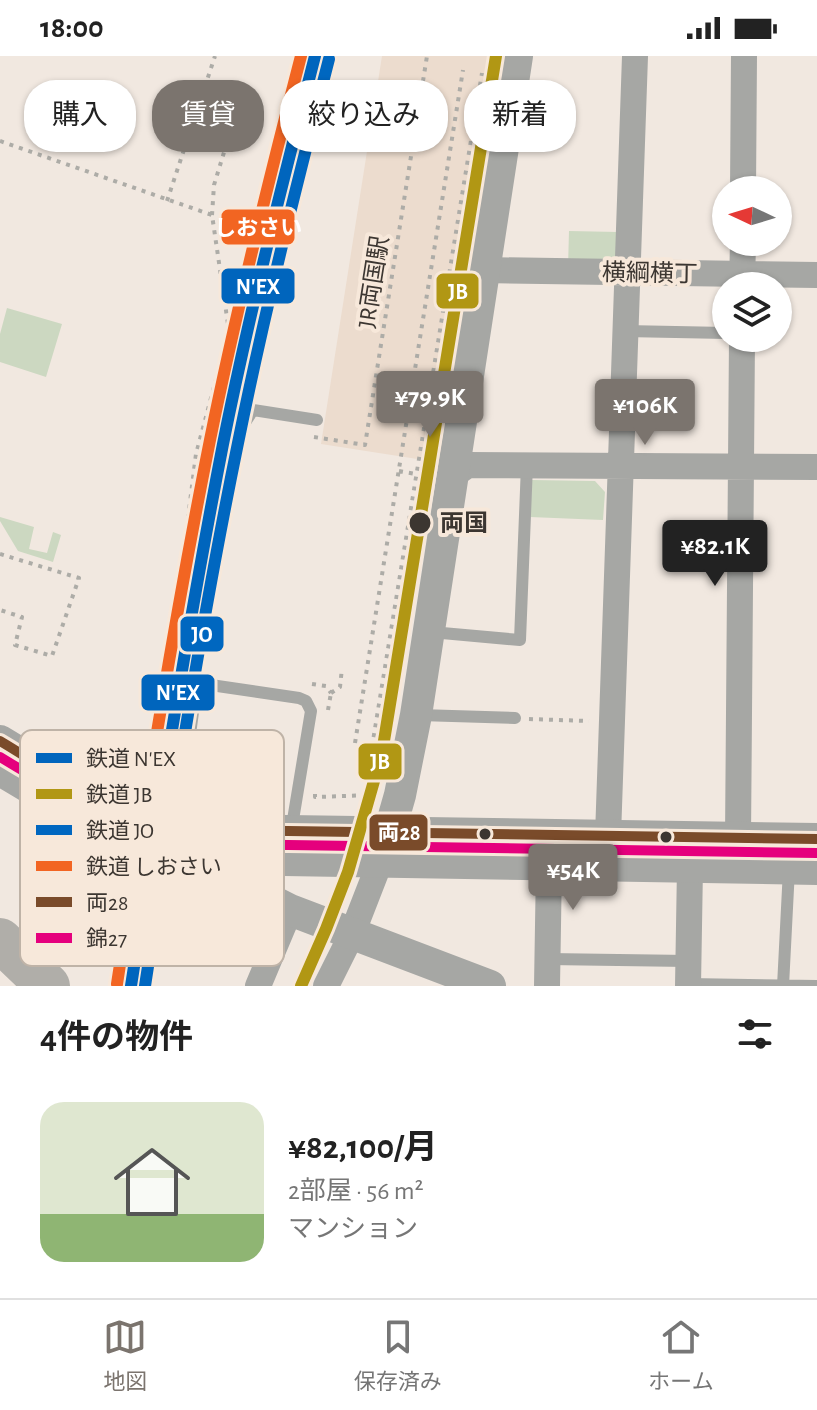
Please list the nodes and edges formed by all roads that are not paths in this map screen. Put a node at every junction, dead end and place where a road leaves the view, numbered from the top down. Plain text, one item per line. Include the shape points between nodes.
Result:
1 (517, 56) edge
2 (635, 56) edge
3 (744, 56) edge
4 (743, 176) edge
5 (483, 270) junction
6 (627, 272) junction
7 (817, 275) edge
8 (792, 277) edge
9 (712, 278) edge
10 (625, 331) junction
11 (712, 333) edge
12 (742, 352) edge
13 (317, 420) road end
14 (527, 465) junction
15 (619, 465) junction
16 (741, 466) junction
17 (817, 467) edge
18 (452, 476) junction
19 (429, 632) junction
20 (197, 683) junction
21 (416, 715) junction
22 (515, 718) road end
23 (191, 730) edge
24 (0, 741) edge
25 (20, 753) edge
26 (0, 770) edge
27 (20, 781) edge
28 (284, 832) edge
29 (291, 832) junction
30 (608, 836) junction
31 (738, 838) junction
32 (817, 839) edge
33 (284, 840) edge
34 (385, 847) junction
35 (284, 858) edge
36 (549, 865) junction
37 (690, 867) junction
38 (803, 869) edge
39 (284, 907) edge
40 (290, 910) junction
41 (284, 924) edge
42 (352, 934) junction
43 (0, 940) edge
44 (20, 959) edge
45 (548, 959) junction
46 (27, 966) edge
47 (266, 966) edge
48 (0, 976) edge
49 (688, 977) edge
50 (10, 986) edge
51 (48, 986) edge
52 (258, 986) edge
53 (326, 986) edge
54 (490, 986) edge
55 (547, 986) edge
56 (783, 986) edge
57 (817, 986) edge

1 - 5 street
2 - 6 street
3 - 4 street
5 - 6 street, 横綱横丁
5 - 18 street
6 - 9 street, 横綱横丁
6 - 10 street
7 - 8 street, 横綱横丁
10 - 11 lane
10 - 15 street
12 - 16 street
13 - 20 lane via 253,410 218,464 195,619
14 - 15 street
14 - 18 street via 468,465
14 - 19 lane via 520,640
15 - 16 street
15 - 30 street
16 - 17 street
16 - 31 street
18 - 19 street
19 - 21 street
20 - 23 lane
20 - 29 lane via 306,701 311,711
21 - 22 lane
21 - 34 street
24 - 25 street
26 - 27 street
28 - 29 street
29 - 33 lane
29 - 34 street
30 - 31 street
30 - 34 street
31 - 32 street
34 - 35 street
34 - 36 street
34 - 42 street
36 - 37 street
36 - 45 street
37 - 38 street
37 - 49 street
38 - 56 lane
39 - 40 street
40 - 41 street
40 - 42 street
42 - 53 street
42 - 54 street
43 - 44 highway
45 - 49 lane
45 - 55 street
46 - 51 highway
47 - 52 street
48 - 50 highway
49 - 56 lane
56 - 57 lane

